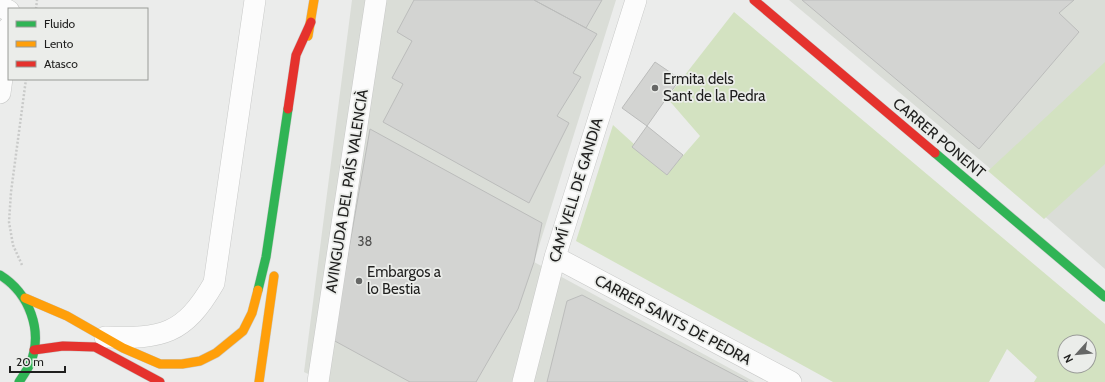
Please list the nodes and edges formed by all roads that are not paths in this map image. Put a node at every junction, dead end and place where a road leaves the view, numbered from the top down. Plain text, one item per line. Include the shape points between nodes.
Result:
1 (255, 0) edge
2 (314, 0) edge
3 (376, 0) edge
4 (636, 0) edge
5 (754, 0) edge
6 (311, 22) junction
7 (8, 34) edge
8 (303, 74) dead end
9 (0, 93) edge
10 (555, 257) junction
11 (275, 268) dead end
12 (0, 275) edge
13 (1105, 297) edge
14 (24, 298) junction
15 (105, 337) junction
16 (34, 350) junction
17 (28, 368) junction
18 (19, 382) edge
19 (34, 382) edge
20 (160, 382) edge
21 (259, 382) edge
22 (318, 382) edge
23 (523, 382) edge
24 (791, 382) edge

1 - 15 street via 214,283 200,306 184,323 170,330 155,336
2 - 6 street
3 - 22 street, AVINGUDA DEL PAÍS VALENCIÀ
4 - 10 street, CAMÍ VELL DE GANDIA
5 - 13 street, CARRER PONENT
6 - 8 street
6 - 15 street via 296,55 266,257 252,313 243,331 216,353 200,361 182,364 160,364
7 - 9 street
10 - 23 street, CAMÍ VELL DE GANDIA
10 - 24 street, CARRER SANTS DE PEDRA
11 - 21 street
12 - 14 street via 15,286
14 - 15 street via 67,316
14 - 16 street via 34,323
16 - 17 street
16 - 20 street via 63,346 94,347
17 - 18 street
17 - 19 street

